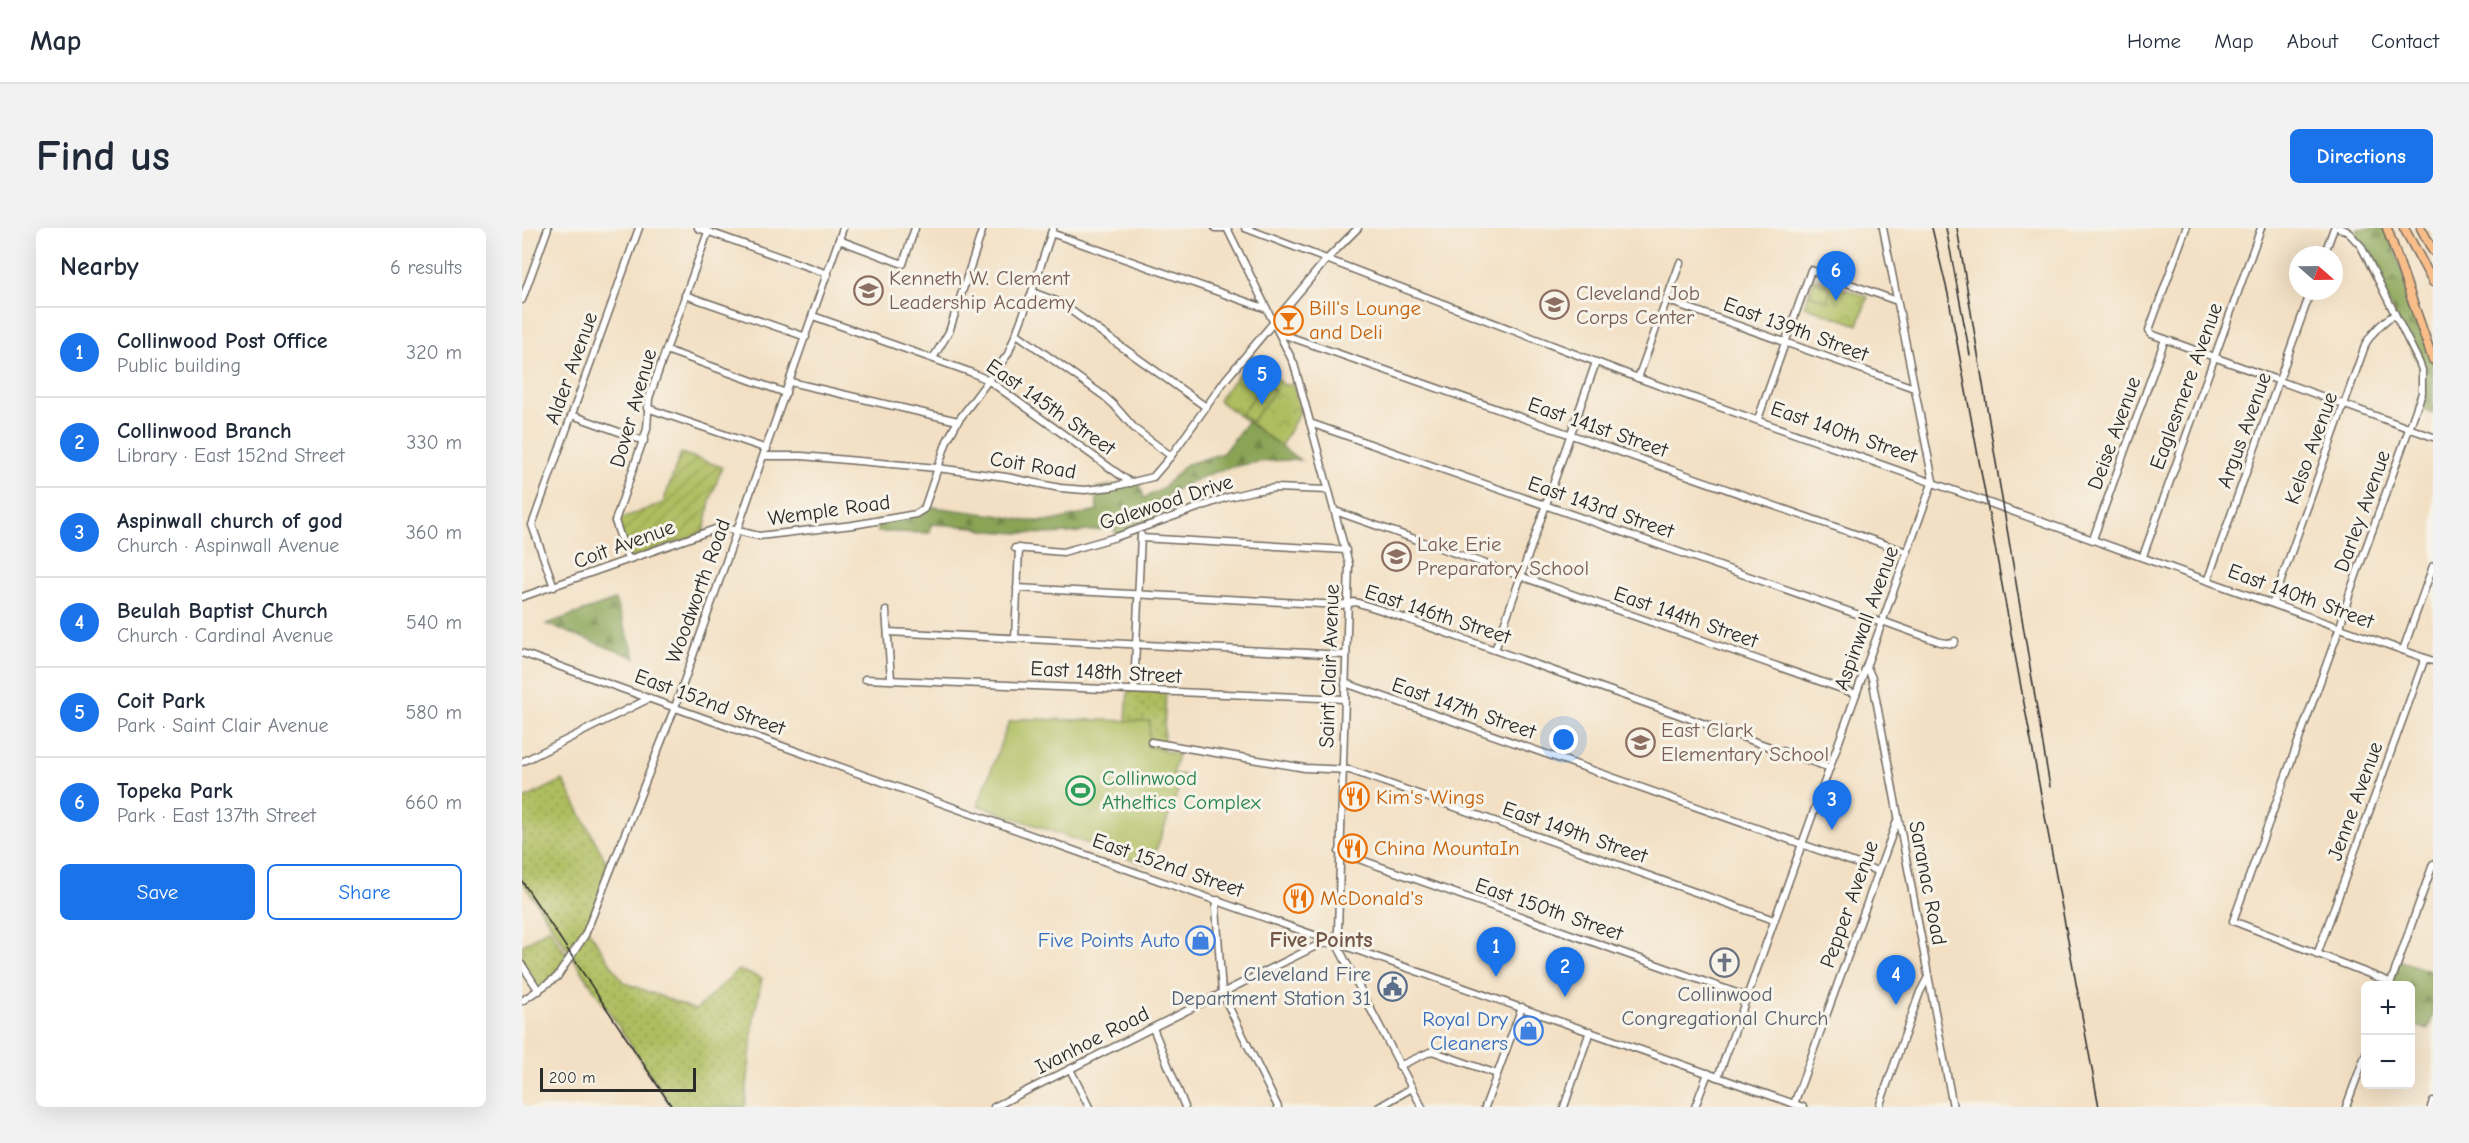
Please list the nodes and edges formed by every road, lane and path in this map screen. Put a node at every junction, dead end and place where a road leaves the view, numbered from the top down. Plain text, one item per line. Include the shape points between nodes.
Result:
1 (548, 228) edge
2 (639, 228) edge
3 (698, 228) edge
4 (843, 228) edge
5 (915, 228) edge
6 (983, 228) edge
7 (1215, 228) edge
8 (1226, 228) edge
9 (1245, 228) edge
10 (1358, 228) edge
11 (1883, 228) edge
12 (2186, 228) edge
13 (2261, 228) edge
14 (2334, 228) edge
15 (2339, 228) edge
16 (2387, 228) edge
17 (2404, 228) edge
18 (2421, 228) edge
19 (1052, 230) edge
20 (1257, 230) edge
21 (708, 232) junction
22 (839, 240) junction
23 (2327, 246) edge
24 (2433, 251) edge
25 (1326, 260) junction
26 (1680, 263) dead end
27 (828, 274) junction
28 (2433, 282) edge
29 (1032, 292) junction
30 (685, 295) junction
31 (522, 300) edge
32 (1666, 300) junction
33 (2308, 300) edge
34 (1897, 301) junction
35 (1266, 309) junction
36 (2395, 314) junction
37 (813, 316) junction
38 (1273, 322) junction
39 (1279, 333) junction
40 (1017, 334) junction
41 (806, 337) junction
42 (2165, 339) junction
43 (1785, 343) junction
44 (666, 350) junction
45 (2214, 357) junction
46 (933, 358) junction
47 (2433, 360) edge
48 (1596, 362) junction
49 (1638, 378) junction
50 (988, 380) junction
51 (2279, 381) junction
52 (790, 382) junction
53 (1914, 388) junction
54 (786, 393) junction
55 (2344, 405) junction
56 (1206, 407) junction
57 (647, 408) junction
58 (572, 415) junction
59 (1758, 419) junction
60 (958, 421) junction
61 (1310, 423) junction
62 (2409, 428) junction
63 (1571, 434) junction
64 (2433, 437) edge
65 (644, 441) junction
66 (766, 452) junction
67 (1171, 456) junction
68 (937, 468) junction
69 (1933, 481) junction
70 (1131, 483) junction
71 (1328, 490) junction
72 (1545, 505) junction
73 (1335, 511) junction
74 (1141, 528) junction
75 (737, 531) junction
76 (1141, 538) junction
77 (2093, 539) junction
78 (1346, 550) junction
79 (1907, 552) junction
80 (2143, 556) junction
81 (628, 559) junction
82 (2433, 566) edge
83 (1520, 577) junction
84 (2208, 579) junction
85 (554, 586) junction
86 (1017, 588) junction
87 (1138, 596) junction
88 (522, 597) edge
89 (1348, 602) junction
90 (2273, 603) junction
91 (886, 610) dead end
92 (1882, 622) junction
93 (2340, 627) junction
94 (888, 632) junction
95 (1015, 638) junction
96 (1955, 641) dead end
97 (1135, 645) junction
98 (1495, 650) junction
99 (2403, 650) junction
100 (522, 653) edge
101 (1346, 655) junction
102 (2425, 658) junction
103 (2433, 661) edge
104 (1867, 666) junction
105 (865, 679) dead end
106 (891, 679) junction
107 (1345, 683) junction
108 (1134, 690) junction
109 (1856, 694) junction
110 (650, 698) junction
111 (1345, 699) junction
112 (675, 707) junction
113 (1151, 742) dead end
114 (522, 762) edge
115 (1830, 768) junction
116 (1342, 770) junction
117 (1898, 818) junction
118 (1802, 844) junction
119 (1339, 852) junction
120 (2433, 864) edge
121 (1878, 871) junction
122 (1218, 900) junction
123 (1774, 920) junction
124 (1335, 941) junction
125 (2317, 955) junction
126 (522, 965) edge
127 (1929, 976) junction
128 (2382, 981) edge
129 (2391, 981) edge
130 (539, 991) junction
131 (1222, 993) junction
132 (1748, 997) junction
133 (522, 1001) edge
134 (1521, 1007) junction
135 (1153, 1028) junction
136 (1590, 1031) junction
137 (1399, 1066) junction
138 (2361, 1066) edge
139 (1070, 1070) junction
140 (1708, 1073) junction
141 (1497, 1074) junction
142 (1718, 1077) junction
143 (1412, 1088) junction
144 (2433, 1101) edge
145 (1794, 1104) junction
146 (996, 1107) edge
147 (1089, 1107) edge
148 (1185, 1107) edge
149 (1278, 1107) edge
150 (1379, 1107) edge
151 (1422, 1107) edge
152 (1485, 1107) edge
153 (1564, 1107) edge
154 (1695, 1107) edge
155 (1803, 1107) edge
156 (1880, 1107) edge
157 (1953, 1107) edge
158 (2346, 1107) edge
159 (2431, 1107) edge

1 - 31 street
2 - 58 street, Alder Avenue
3 - 21 street
4 - 22 street, Woodworth Road
5 - 22 street via 903,264
6 - 46 street via 949,332
7 - 8 street
8 - 35 street, Saint Clair Avenue
9 - 20 street, East 140th Street
10 - 25 street, Coit Road
11 - 34 street
12 - 42 street via 2149,330
13 - 45 street, Eaglesmere Avenue
14 - 23 street
15 - 36 street, Darley Avenue via 2348,231 2361,246
16 - 47 highway
17 - 28 highway
18 - 24 highway
19 - 29 street
19 - 35 street
20 - 25 street, East 140th Street
21 - 27 street
21 - 30 street, Dover Avenue
22 - 27 street, Woodworth Road
25 - 38 street, Coit Road
25 - 48 street, East 140th Street
26 - 32 street
27 - 37 street, Woodworth Road
29 - 40 street
29 - 56 street via 1059,302
30 - 41 street
30 - 44 street, Dover Avenue
32 - 43 street, East 139th Street
32 - 49 street
33 - 51 street, Argus Avenue
34 - 43 street via 1811,270
34 - 53 street
35 - 38 street, Saint Clair Avenue
36 - 55 street, Kelso Avenue via 2370,337
36 - 62 street, Darley Avenue via 2422,370 2422,393
37 - 41 street, Woodworth Road
37 - 46 street, East 145th Street
38 - 39 street, Saint Clair Avenue
38 - 56 street, Coit Road
39 - 61 street, Saint Clair Avenue via 1294,364
39 - 63 street, East 141st Street
40 - 50 street via 1008,354
40 - 67 street via 1104,396 1135,429
41 - 52 street, Woodworth Road
42 - 45 street
42 - 77 street, Deise Avenue
43 - 53 street, East 139th Street
43 - 59 street
44 - 54 street
44 - 57 street, Dover Avenue
45 - 51 street
45 - 80 street, Eaglesmere Avenue
46 - 50 street, East 145th Street
48 - 49 street, East 140th Street
48 - 63 street
49 - 59 street, East 140th Street
50 - 60 street
50 - 70 street, East 145th Street
51 - 55 street
51 - 84 street, Argus Avenue
52 - 54 street, Woodworth Road
52 - 60 street
53 - 69 street
54 - 66 street, Woodworth Road
55 - 62 street
55 - 90 street, Kelso Avenue
56 - 67 street, Coit Road
57 - 65 street, Dover Avenue
57 - 66 street
58 - 65 street
58 - 85 street, Alder Avenue via 532,525
59 - 69 street, East 140th Street
60 - 68 street
61 - 71 street, Saint Clair Avenue
61 - 72 street, East 143rd Street
62 - 64 street
62 - 93 street, Darley Avenue
63 - 72 street
63 - 79 street, East 141st Street
65 - 81 street, Dover Avenue via 615,521
66 - 68 street, Coit Road
66 - 75 street, Woodworth Road
67 - 70 street, Coit Road via 1153,477
68 - 70 street, Coit Road via 1085,490
68 - 75 street, Wemple Road via 924,509 916,514 759,536
69 - 77 street, East 140th Street
69 - 79 street, Aspinwall Avenue
71 - 73 street, Saint Clair Avenue
71 - 74 street, Galewood Drive via 1253,491
72 - 83 street
72 - 92 street, East 143rd Street
73 - 78 street, Saint Clair Avenue
73 - 83 street, East 144th Street
74 - 76 street
74 - 86 street, Galewood Drive via 1063,552 1017,548
75 - 81 street, Coit Avenue via 722,527
75 - 112 street, Woodworth Road
76 - 78 street
76 - 87 street
77 - 80 street, East 140th Street
78 - 89 street, Saint Clair Avenue
79 - 92 street, Aspinwall Avenue
80 - 84 street, East 140th Street
81 - 85 street, Coit Avenue
82 - 99 street
83 - 98 street
83 - 109 street, East 144th Street
84 - 90 street, East 140th Street
85 - 88 street, Coit Avenue
86 - 87 street, East 146th Street
86 - 95 street
87 - 89 street, East 146th Street via 1340,605
87 - 97 street
89 - 98 street, East 146th Street
89 - 101 street, Saint Clair Avenue
90 - 93 street, East 140th Street
91 - 94 street
92 - 96 street, East 143rd Street via 1940,642
92 - 104 street, Aspinwall Avenue
93 - 99 street, East 140th Street
93 - 125 street, Darley Avenue via 2233,921
94 - 95 street
94 - 106 street
95 - 97 street
97 - 101 street
97 - 108 street
98 - 115 street, East 146th Street
99 - 102 street, East 140th Street
100 - 110 street, East 152nd Street
101 - 107 street, Saint Clair Avenue
102 - 103 street, East 140th Street
102 - 125 street, Jenne Avenue
104 - 109 street, Aspinwall Avenue
104 - 117 street, Saranac Road
105 - 106 street, East 148th Street
106 - 108 street, East 148th Street
107 - 111 street, Saint Clair Avenue
107 - 118 street, East 147th Street
108 - 111 street, East 148th Street
109 - 115 street, Aspinwall Avenue
110 - 112 street, East 152nd Street
110 - 114 street
111 - 116 street, Saint Clair Avenue
112 - 122 street, East 152nd Street
112 - 130 street, Woodworth Road via 585,935 570,960
113 - 116 street, East 149th Street via 1305,768
115 - 118 street, Aspinwall Avenue
116 - 119 street, Saint Clair Avenue
116 - 123 street, East 149th Street
117 - 121 street, Pepper Avenue
117 - 127 street, Saranac Road
118 - 121 street, East 147th Street
118 - 123 street, Aspinwall Avenue
119 - 124 street, Saint Clair Avenue
119 - 132 street, East 150th Street
120 - 129 street
121 - 145 street, Pepper Avenue
122 - 124 street, East 152nd Street
122 - 131 street
123 - 132 street, Aspinwall Avenue
124 - 131 street, Ivanhoe Road via 1316,946
124 - 134 street, East 152nd Street
124 - 137 street
125 - 128 street
126 - 130 street
127 - 156 street
127 - 157 street, Saranac Road
130 - 133 street, Woodworth Road
131 - 135 street, Ivanhoe Road
131 - 149 street
132 - 142 street, Aspinwall Avenue
134 - 136 street, East 152nd Street
134 - 141 street
135 - 139 street, Ivanhoe Road
135 - 148 street
136 - 140 street, East 152nd Street
136 - 153 street
137 - 141 street via 1432,1050
137 - 143 street
138 - 158 street
139 - 146 street, Ivanhoe Road
139 - 147 street
140 - 142 street, East 152nd Street
140 - 154 street
141 - 152 street
142 - 145 street, East 152nd Street
143 - 150 street
143 - 151 street
144 - 159 street
145 - 155 street, East 152nd Street

